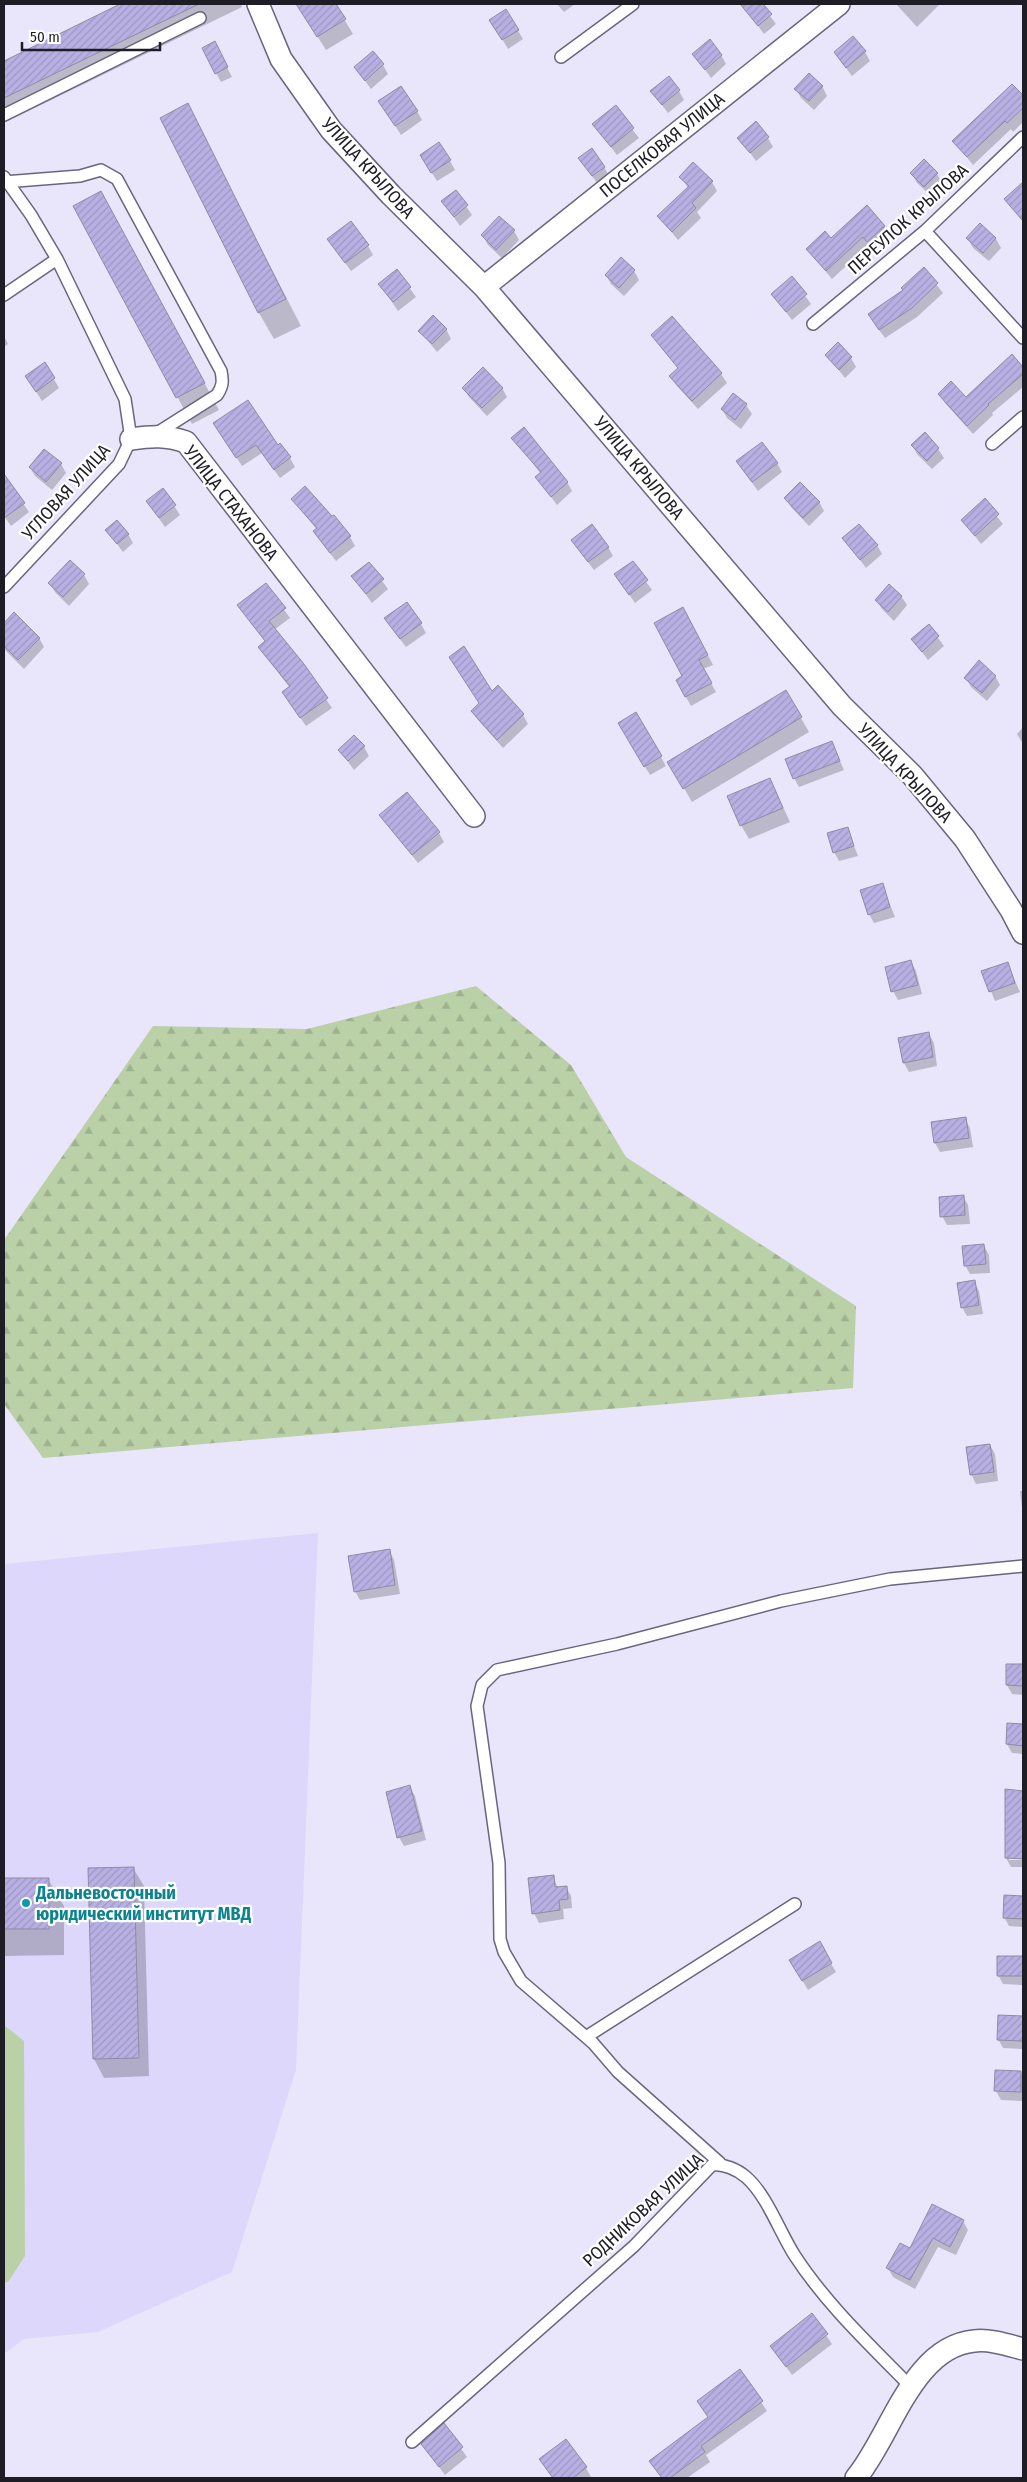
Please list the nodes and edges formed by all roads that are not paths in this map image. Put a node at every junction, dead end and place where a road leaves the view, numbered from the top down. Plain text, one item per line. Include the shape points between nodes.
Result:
1 (258, 4) edge
2 (633, 4) edge
3 (839, 4) edge
4 (200, 18) dead end
5 (561, 57) dead end
6 (4, 114) edge
7 (1023, 137) edge
8 (4, 180) edge
9 (925, 231) junction
10 (57, 259) junction
11 (484, 287) junction
12 (4, 295) edge
13 (813, 324) dead end
14 (1023, 338) edge
15 (1023, 417) edge
16 (153, 436) junction
17 (132, 439) junction
18 (992, 444) dead end
19 (4, 587) edge
20 (474, 816) dead end
21 (1023, 933) edge
22 (1023, 1566) edge
23 (795, 1904) dead end
24 (586, 2037) junction
25 (720, 2163) junction
26 (1023, 2349) edge
27 (911, 2387) junction
28 (412, 2442) dead end
29 (856, 2478) edge

1 - 11 street, УЛИЦА КРЫЛОВА via 281,59 331,130 391,196
2 - 5 lane
3 - 11 street, ПОСЕЛКОВАЯ УЛИЦА
4 - 6 lane
7 - 9 lane, ПЕРЕУЛОК КРЫЛОВА
8 - 10 lane via 31,215
8 - 16 lane via 80,176 101,170 117,178 223,380 217,395
9 - 13 lane, ПЕРЕУЛОК КРЫЛОВА
9 - 14 lane
10 - 12 lane
10 - 17 lane via 125,399
11 - 21 street, УЛИЦА КРЫЛОВА via 842,706 912,775 965,839
15 - 18 lane
16 - 17 street, УЛИЦА СТАХАНОВА
16 - 20 street, УЛИЦА СТАХАНОВА via 169,436 186,442
17 - 19 lane, УГЛОВАЯ УЛИЦА via 119,464
22 - 24 lane via 890,1579 781,1601 617,1644 497,1670 489,1675 482,1685 477,1706 499,1863 500,1939 521,1981
23 - 24 lane
24 - 25 lane via 618,2072
25 - 27 lane, РОДНИКОВАЯ УЛИЦА via 746,2177 761,2196 794,2255 832,2308
25 - 28 lane, РОДНИКОВАЯ УЛИЦА via 712,2165 634,2246
26 - 27 street via 984,2340 959,2344 942,2352 924,2367
27 - 29 street

